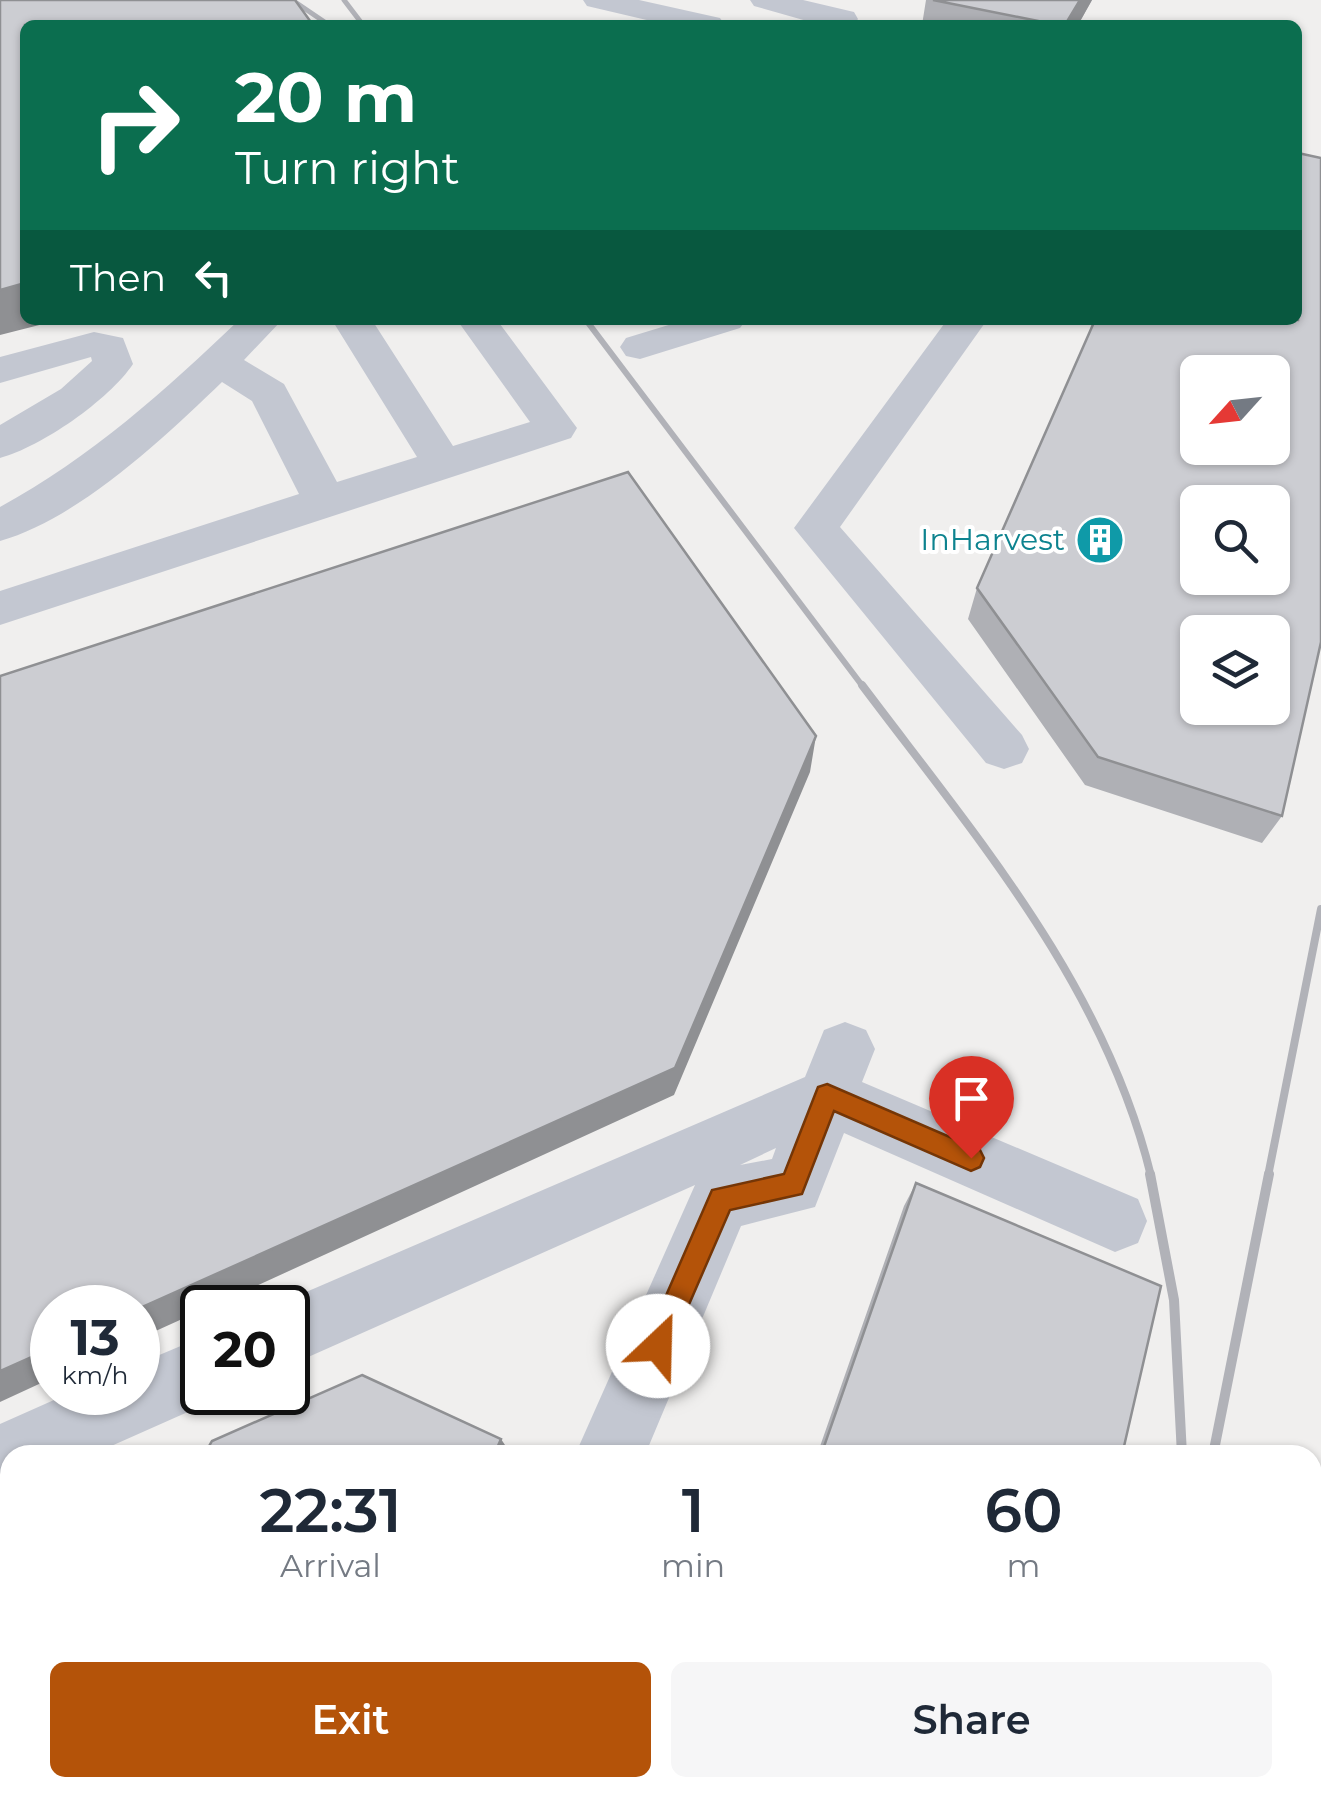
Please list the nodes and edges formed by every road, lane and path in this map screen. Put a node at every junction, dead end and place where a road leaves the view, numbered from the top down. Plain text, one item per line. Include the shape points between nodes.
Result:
1 (765, 0) edge
2 (586, 4) edge
3 (680, 20) edge
4 (842, 20) edge
5 (257, 325) edge
6 (355, 325) edge
7 (481, 325) edge
8 (710, 325) edge
9 (963, 325) edge
10 (640, 347) dead end
11 (219, 362) junction
12 (0, 370) edge
13 (0, 444) edge
14 (442, 463) junction
15 (325, 501) junction
16 (0, 526) edge
17 (0, 608) edge
18 (1004, 749) dead end
19 (836, 1072) junction
20 (1114, 1221) dead end
21 (310, 1323) edge
22 (176, 1382) edge
23 (33, 1445) edge
24 (124, 1445) edge
25 (614, 1445) edge

1 - 4 street
2 - 3 street
5 - 11 street
6 - 14 street
7 - 14 street via 556,428
8 - 10 street
9 - 18 street via 816,528
11 - 15 street via 270,393
11 - 16 street via 128,447
12 - 13 street via 94,344 109,347 113,364 76,398
14 - 15 street
15 - 17 street
19 - 20 street
19 - 21 street
19 - 25 street via 793,1185 721,1199
22 - 23 street
22 - 24 street

